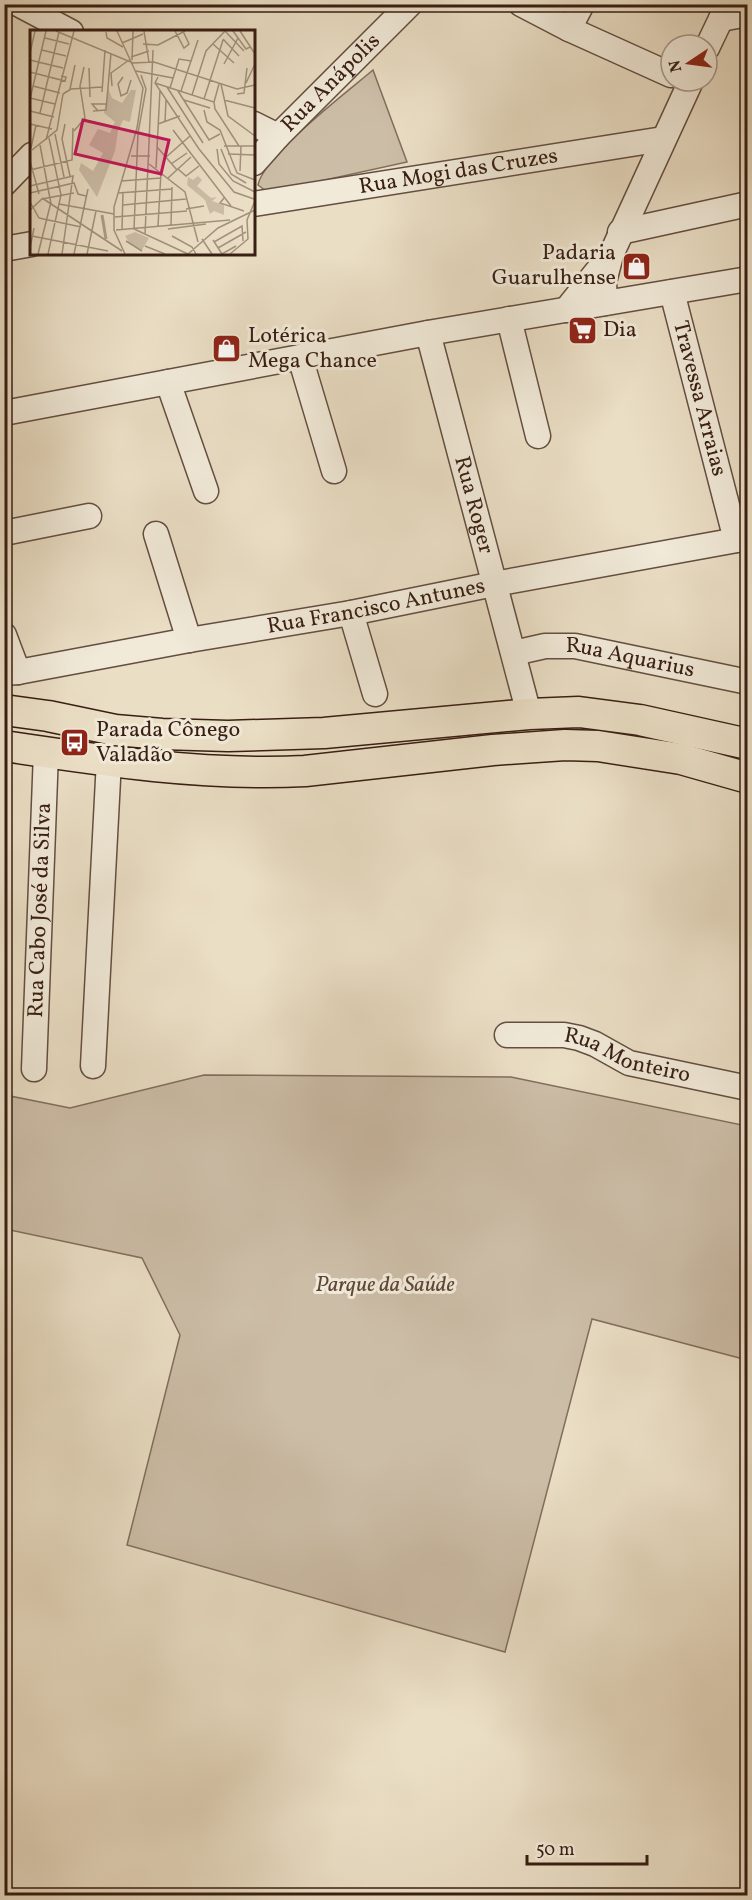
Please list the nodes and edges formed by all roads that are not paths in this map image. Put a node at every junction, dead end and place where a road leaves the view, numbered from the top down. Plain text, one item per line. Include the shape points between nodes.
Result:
1 (18, 4) edge
2 (521, 4) edge
3 (582, 4) edge
4 (404, 6) edge
5 (724, 12) edge
6 (747, 14) edge
7 (569, 29) junction
8 (67, 30) edge
9 (714, 33) edge
10 (659, 69) edge
11 (679, 93) edge
12 (255, 124) edge
13 (278, 136) junction
14 (663, 139) junction
15 (30, 157) edge
16 (255, 163) edge
17 (4, 184) edge
18 (255, 204) edge
19 (747, 204) edge
20 (620, 232) junction
21 (30, 244) edge
22 (4, 249) edge
23 (611, 255) junction
24 (747, 279) edge
25 (672, 292) junction
26 (605, 303) junction
27 (566, 310) junction
28 (509, 319) junction
29 (429, 333) junction
30 (300, 357) junction
31 (168, 382) junction
32 (4, 413) edge
33 (538, 436) dead end
34 (334, 471) dead end
35 (206, 491) dead end
36 (89, 516) dead end
37 (4, 533) edge
38 (156, 534) dead end
39 (742, 539) edge
40 (494, 584) junction
41 (351, 613) junction
42 (4, 635) edge
43 (189, 640) junction
44 (514, 652) junction
45 (11, 672) edge
46 (747, 682) edge
47 (375, 694) dead end
48 (4, 710) edge
49 (528, 714) junction
50 (747, 744) edge
51 (4, 746) edge
52 (46, 752) junction
53 (109, 760) junction
54 (747, 778) edge
55 (507, 1035) dead end
56 (93, 1066) dead end
57 (34, 1069) dead end
58 (747, 1088) edge

1 - 8 street
2 - 7 street
3 - 7 street
4 - 13 street, Rua Anápolis
5 - 6 street
5 - 9 street
7 - 10 street
11 - 14 street
12 - 13 street
13 - 16 street, Rua Anápolis
14 - 18 street, Rua Mogi das Cruzes
14 - 20 street
15 - 17 street
19 - 20 street
20 - 23 street
21 - 22 street
23 - 26 street via 604,282
23 - 27 street
24 - 25 street
25 - 26 street
25 - 39 street, Travessa Arraias
26 - 27 street
27 - 28 street
28 - 29 street
28 - 33 street
29 - 30 street
29 - 40 street, Rua Roger
30 - 31 street
30 - 34 street
31 - 32 street
31 - 35 street
36 - 37 street
38 - 43 street
39 - 40 street, Rua Francisco Antunes
40 - 41 street, Rua Francisco Antunes
40 - 44 street, Rua Roger
41 - 43 street, Rua Francisco Antunes
41 - 47 street
42 - 45 street
43 - 45 street, Rua Francisco Antunes
44 - 46 street, Rua Aquarius via 575,646
44 - 49 street, Rua Roger
48 - 49 main road via 124,731 228,735 324,733
49 - 50 main road via 591,713
51 - 52 main road
52 - 53 main road
52 - 57 street, Rua Cabo José da Silva
53 - 54 main road via 202,771 269,773 539,746 598,746 681,759
53 - 56 street
55 - 58 street, Rua Monteiro via 579,1038 629,1063

